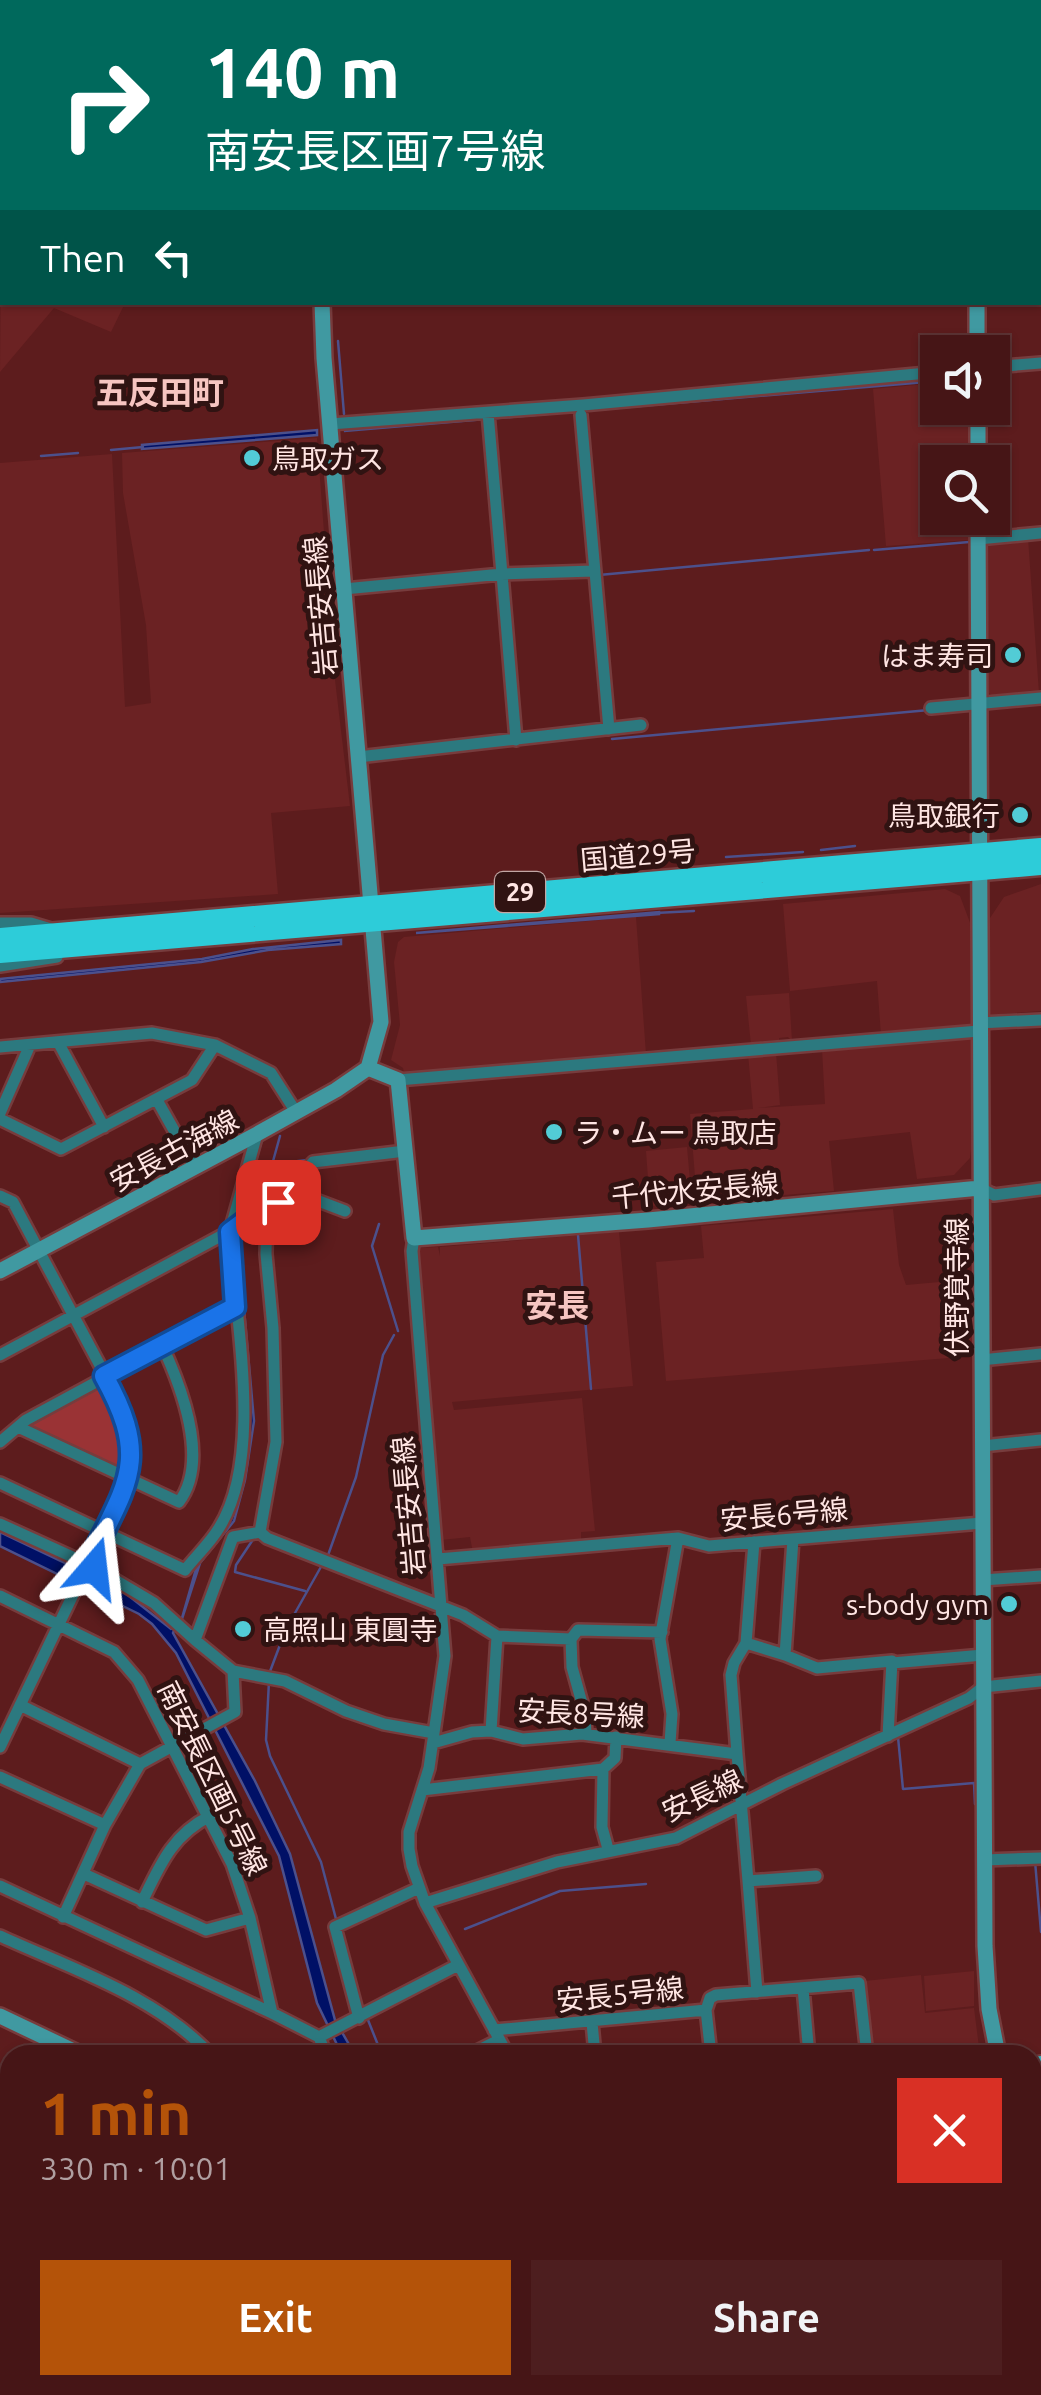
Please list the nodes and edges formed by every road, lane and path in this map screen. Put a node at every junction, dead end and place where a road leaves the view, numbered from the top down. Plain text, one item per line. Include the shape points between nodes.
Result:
1 (322, 305) edge
2 (977, 305) edge
3 (978, 335) edge
4 (1041, 363) edge
5 (1010, 366) edge
6 (920, 374) edge
7 (488, 413) junction
8 (581, 416) dead end
9 (330, 424) junction
10 (1041, 533) edge
11 (978, 535) edge
12 (978, 539) junction
13 (593, 571) junction
14 (502, 574) junction
15 (344, 590) junction
16 (1041, 698) edge
17 (978, 703) junction
18 (931, 708) dead end
19 (642, 725) dead end
20 (609, 729) junction
21 (516, 740) junction
22 (358, 758) junction
23 (1041, 848) edge
24 (979, 862) junction
25 (1041, 865) edge
26 (371, 914) junction
27 (0, 923) edge
28 (59, 932) junction
29 (0, 938) edge
30 (99, 945) junction
31 (0, 953) edge
32 (0, 966) edge
33 (1041, 1020) edge
34 (979, 1027) junction
35 (58, 1042) junction
36 (216, 1045) junction
37 (30, 1046) junction
38 (0, 1048) edge
39 (368, 1068) junction
40 (398, 1080) junction
41 (157, 1100) junction
42 (296, 1112) junction
43 (0, 1116) edge
44 (104, 1127) junction
45 (256, 1134) junction
46 (406, 1151) junction
47 (194, 1166) junction
48 (980, 1188) junction
49 (1041, 1190) edge
50 (0, 1196) edge
51 (305, 1200) junction
52 (267, 1205) junction
53 (345, 1211) dead end
54 (230, 1232) junction
55 (414, 1238) junction
56 (40, 1252) junction
57 (0, 1271) edge
58 (235, 1307) junction
59 (74, 1316) junction
60 (162, 1346) junction
61 (1041, 1354) edge
62 (0, 1356) edge
63 (981, 1360) junction
64 (104, 1376) junction
65 (18, 1427) junction
66 (1041, 1440) edge
67 (0, 1442) edge
68 (982, 1446) junction
69 (128, 1480) junction
70 (0, 1482) edge
71 (982, 1522) junction
72 (0, 1524) edge
73 (220, 1527) junction
74 (103, 1532) junction
75 (260, 1532) junction
76 (232, 1537) junction
77 (678, 1538) junction
78 (794, 1539) junction
79 (754, 1542) junction
80 (438, 1558) junction
81 (88, 1564) junction
82 (1041, 1576) edge
83 (982, 1580) junction
84 (0, 1596) edge
85 (443, 1608) junction
86 (60, 1624) junction
87 (662, 1632) junction
88 (497, 1636) junction
89 (571, 1639) junction
90 (195, 1640) junction
91 (746, 1643) junction
92 (785, 1655) junction
93 (983, 1656) junction
94 (892, 1663) junction
95 (233, 1671) junction
96 (1041, 1681) edge
97 (984, 1687) junction
98 (20, 1705) junction
99 (491, 1731) junction
100 (586, 1734) junction
101 (888, 1736) junction
102 (616, 1737) junction
103 (434, 1738) junction
104 (670, 1743) junction
105 (173, 1745) junction
106 (0, 1747) edge
107 (737, 1754) junction
108 (140, 1764) junction
109 (603, 1769) junction
110 (0, 1778) edge
111 (422, 1790) junction
112 (742, 1805) junction
113 (210, 1816) junction
114 (105, 1825) junction
115 (608, 1850) junction
116 (1041, 1858) edge
117 (984, 1860) junction
118 (84, 1874) junction
119 (816, 1876) dead end
120 (748, 1881) junction
121 (0, 1886) edge
122 (419, 1888) junction
123 (142, 1902) junction
124 (425, 1903) junction
125 (63, 1916) junction
126 (250, 1918) junction
127 (0, 1936) edge
128 (458, 1965) junction
129 (804, 1988) junction
130 (757, 1992) junction
131 (706, 2010) junction
132 (272, 2013) junction
133 (0, 2016) edge
134 (359, 2018) junction
135 (592, 2022) junction
136 (497, 2035) junction
137 (319, 2037) junction
138 (61, 2045) edge
139 (201, 2045) edge
140 (322, 2045) edge
141 (484, 2045) edge
142 (502, 2045) edge
143 (594, 2045) edge
144 (710, 2045) edge
145 (808, 2045) edge
146 (867, 2045) edge
147 (996, 2045) edge

1 - 9 street, 岩吉安長線
2 - 3 street
4 - 5 street
6 - 7 street
7 - 9 street
7 - 14 street
8 - 13 street
9 - 15 street, 岩吉安長線
10 - 12 street
11 - 12 street, 伏野覚寺線
12 - 17 street, 伏野覚寺線
13 - 14 street
13 - 20 street
14 - 15 street
14 - 21 street
15 - 22 street, 岩吉安長線
16 - 17 street
17 - 18 street
17 - 24 street, 伏野覚寺線
19 - 20 street
20 - 21 street
21 - 22 street
22 - 26 street, 岩吉安長線
23 - 24 highway, 国道29号 / 29
24 - 25 highway, 国道29号 / 29
24 - 26 highway, 国道29号 / 29
24 - 34 street, 伏野覚寺線
26 - 28 highway, 国道29号 / 29
26 - 30 highway, 国道29号 / 29
26 - 39 street, 岩吉安長線 via 381,1022
27 - 28 street via 40,924
28 - 29 highway, 国道29号 / 29
30 - 31 highway, 国道29号 / 29
30 - 32 street
33 - 34 street
34 - 40 street
34 - 48 street, 伏野覚寺線
35 - 36 street via 152,1033
35 - 37 street
35 - 44 street
36 - 41 street via 192,1080
36 - 42 street via 271,1072
37 - 38 street
37 - 43 street
39 - 40 street
39 - 42 street, 安長古海線
40 - 46 street, 岩吉安長線
41 - 44 street
41 - 47 street
42 - 45 street, 安長古海線
43 - 44 street via 61,1149
45 - 47 street, 安長古海線
45 - 54 street
46 - 51 street via 313,1162
46 - 55 street, 岩吉安長線
47 - 56 street, 安長古海線
48 - 49 street via 994,1195
48 - 55 street, 千代水安長線
48 - 63 street, 伏野覚寺線
50 - 56 street via 13,1202
51 - 52 street
51 - 53 street
52 - 54 street
52 - 75 street via 276,1442
54 - 58 street
54 - 59 street
55 - 80 street, 岩吉安長線
56 - 57 street, 安長古海線
56 - 59 street
58 - 60 street
58 - 73 street via 244,1436
59 - 62 street
59 - 64 street
60 - 64 street
60 - 69 street via 188,1415 187,1491 180,1502
61 - 63 street
63 - 68 street, 伏野覚寺線
64 - 65 street
64 - 69 street via 128,1426
65 - 67 street
65 - 69 street
66 - 68 street
68 - 71 street, 伏野覚寺線
69 - 74 street
70 - 74 street
71 - 78 street, 安長6号線
71 - 83 street, 伏野覚寺線
72 - 81 street, 安長8号線
73 - 74 street via 184,1570
73 - 76 street
74 - 81 street
75 - 76 street
75 - 85 street
76 - 90 street
77 - 79 street, 安長6号線 via 709,1546
77 - 80 street, 安長6号線
77 - 87 street
78 - 79 street, 安長6号線
78 - 92 street
79 - 91 street
80 - 85 street, 岩吉安長線
81 - 86 street
81 - 90 street, 安長8号線 via 154,1602
82 - 83 street
83 - 93 street, 伏野覚寺線
84 - 86 street, 南安長区画5号線
85 - 88 street
85 - 103 street, 岩吉安長線 via 445,1656
86 - 98 street
86 - 105 street, 南安長区画5号線 via 114,1652 138,1680
87 - 89 street via 593,1628
87 - 104 street
88 - 89 street
88 - 99 street
89 - 100 street
90 - 95 street, 安長8号線
91 - 92 street
91 - 107 street via 732,1676
92 - 94 street via 817,1668
93 - 94 street
93 - 97 street, 伏野覚寺線
94 - 101 street
95 - 103 street, 安長8号線 via 285,1681 346,1711
95 - 105 street via 235,1712
96 - 97 street
97 - 101 street, 安長線
97 - 117 street, 伏野覚寺線
98 - 106 street
98 - 108 street
99 - 100 street, 安長8号線 via 523,1739
99 - 103 street, 安長8号線
100 - 102 street, 安長8号線
101 - 112 street, 安長線
102 - 104 street, 安長8号線
102 - 109 street via 616,1758
103 - 111 street, 岩吉安長線
104 - 107 street, 安長8号線
105 - 108 street
105 - 113 street, 南安長区画5号線
107 - 112 street
108 - 114 street
109 - 111 street
109 - 115 street
110 - 114 street
111 - 122 street, 岩吉安長線 via 409,1839
112 - 115 street, 安長線 via 676,1838
112 - 120 street
113 - 123 street via 172,1844
113 - 126 street, 南安長区画5号線
114 - 118 street
115 - 124 street, 安長線
116 - 117 street
117 - 147 street, 伏野覚寺線 via 986,1979
118 - 123 street
118 - 125 street
119 - 120 street
120 - 130 street
121 - 125 street
122 - 124 street, 岩吉安長線
122 - 134 street via 335,1927
123 - 126 street via 206,1930
124 - 128 street, 岩吉安長線
125 - 132 street
126 - 132 street, 南安長区画5号線
127 - 139 street via 155,2009
128 - 134 street
128 - 136 street, 岩吉安長線
129 - 130 street
129 - 145 street
129 - 146 street via 862,1984
130 - 131 street via 712,1996
131 - 135 street, 安長5号線
131 - 144 street, 安長5号線
132 - 137 street
133 - 138 street
134 - 137 street
135 - 136 street, 安長5号線
135 - 143 street
136 - 141 street
136 - 142 street, 岩吉安長線
137 - 140 street

